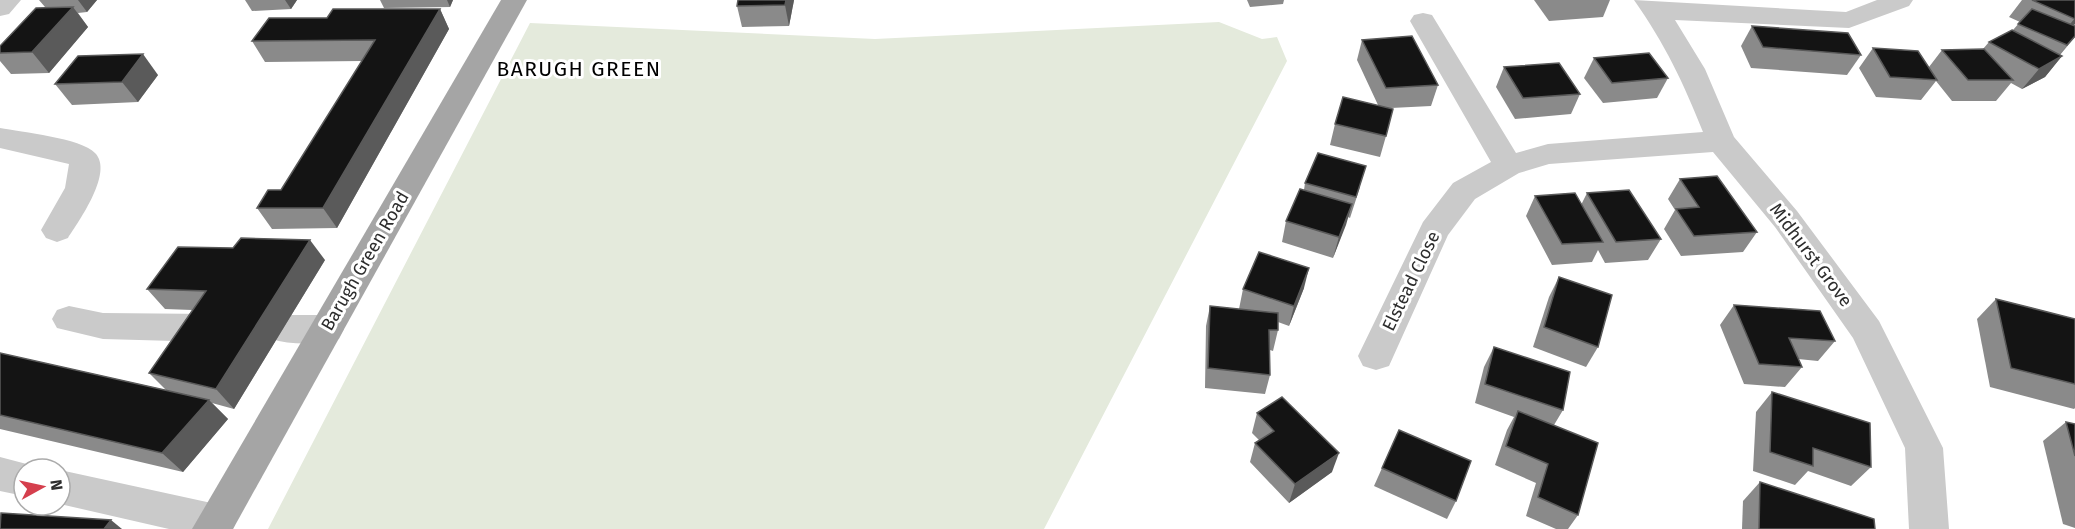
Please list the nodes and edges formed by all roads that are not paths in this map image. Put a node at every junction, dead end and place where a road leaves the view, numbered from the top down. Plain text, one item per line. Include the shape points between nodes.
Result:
1 (8, 0) edge
2 (514, 0) edge
3 (1900, 0) edge
4 (1652, 5) edge
5 (0, 8) edge
6 (1423, 21) dead end
7 (0, 138) edge
8 (1721, 141) junction
9 (1508, 166) junction
10 (57, 230) dead end
11 (69, 319) dead end
12 (211, 328) edge
13 (283, 329) dead end
14 (327, 329) junction
15 (1376, 356) dead end
16 (72, 490) edge
17 (214, 525) edge
18 (1929, 529) edge

1 - 5 street
2 - 14 main road, Barugh Green Road
3 - 4 street via 1849,20
4 - 8 street, Midhurst Grove via 1691,69
6 - 9 street
7 - 10 street via 84,159 82,189
8 - 9 street, Elstead Close via 1548,154
8 - 18 street, Midhurst Grove via 1786,219 1867,331 1924,448
9 - 15 street, Elstead Close via 1464,191 1434,231
11 - 12 street via 103,326
13 - 14 street
14 - 17 main road, Barugh Green Road
16 - 17 street, Barugh Green Road

